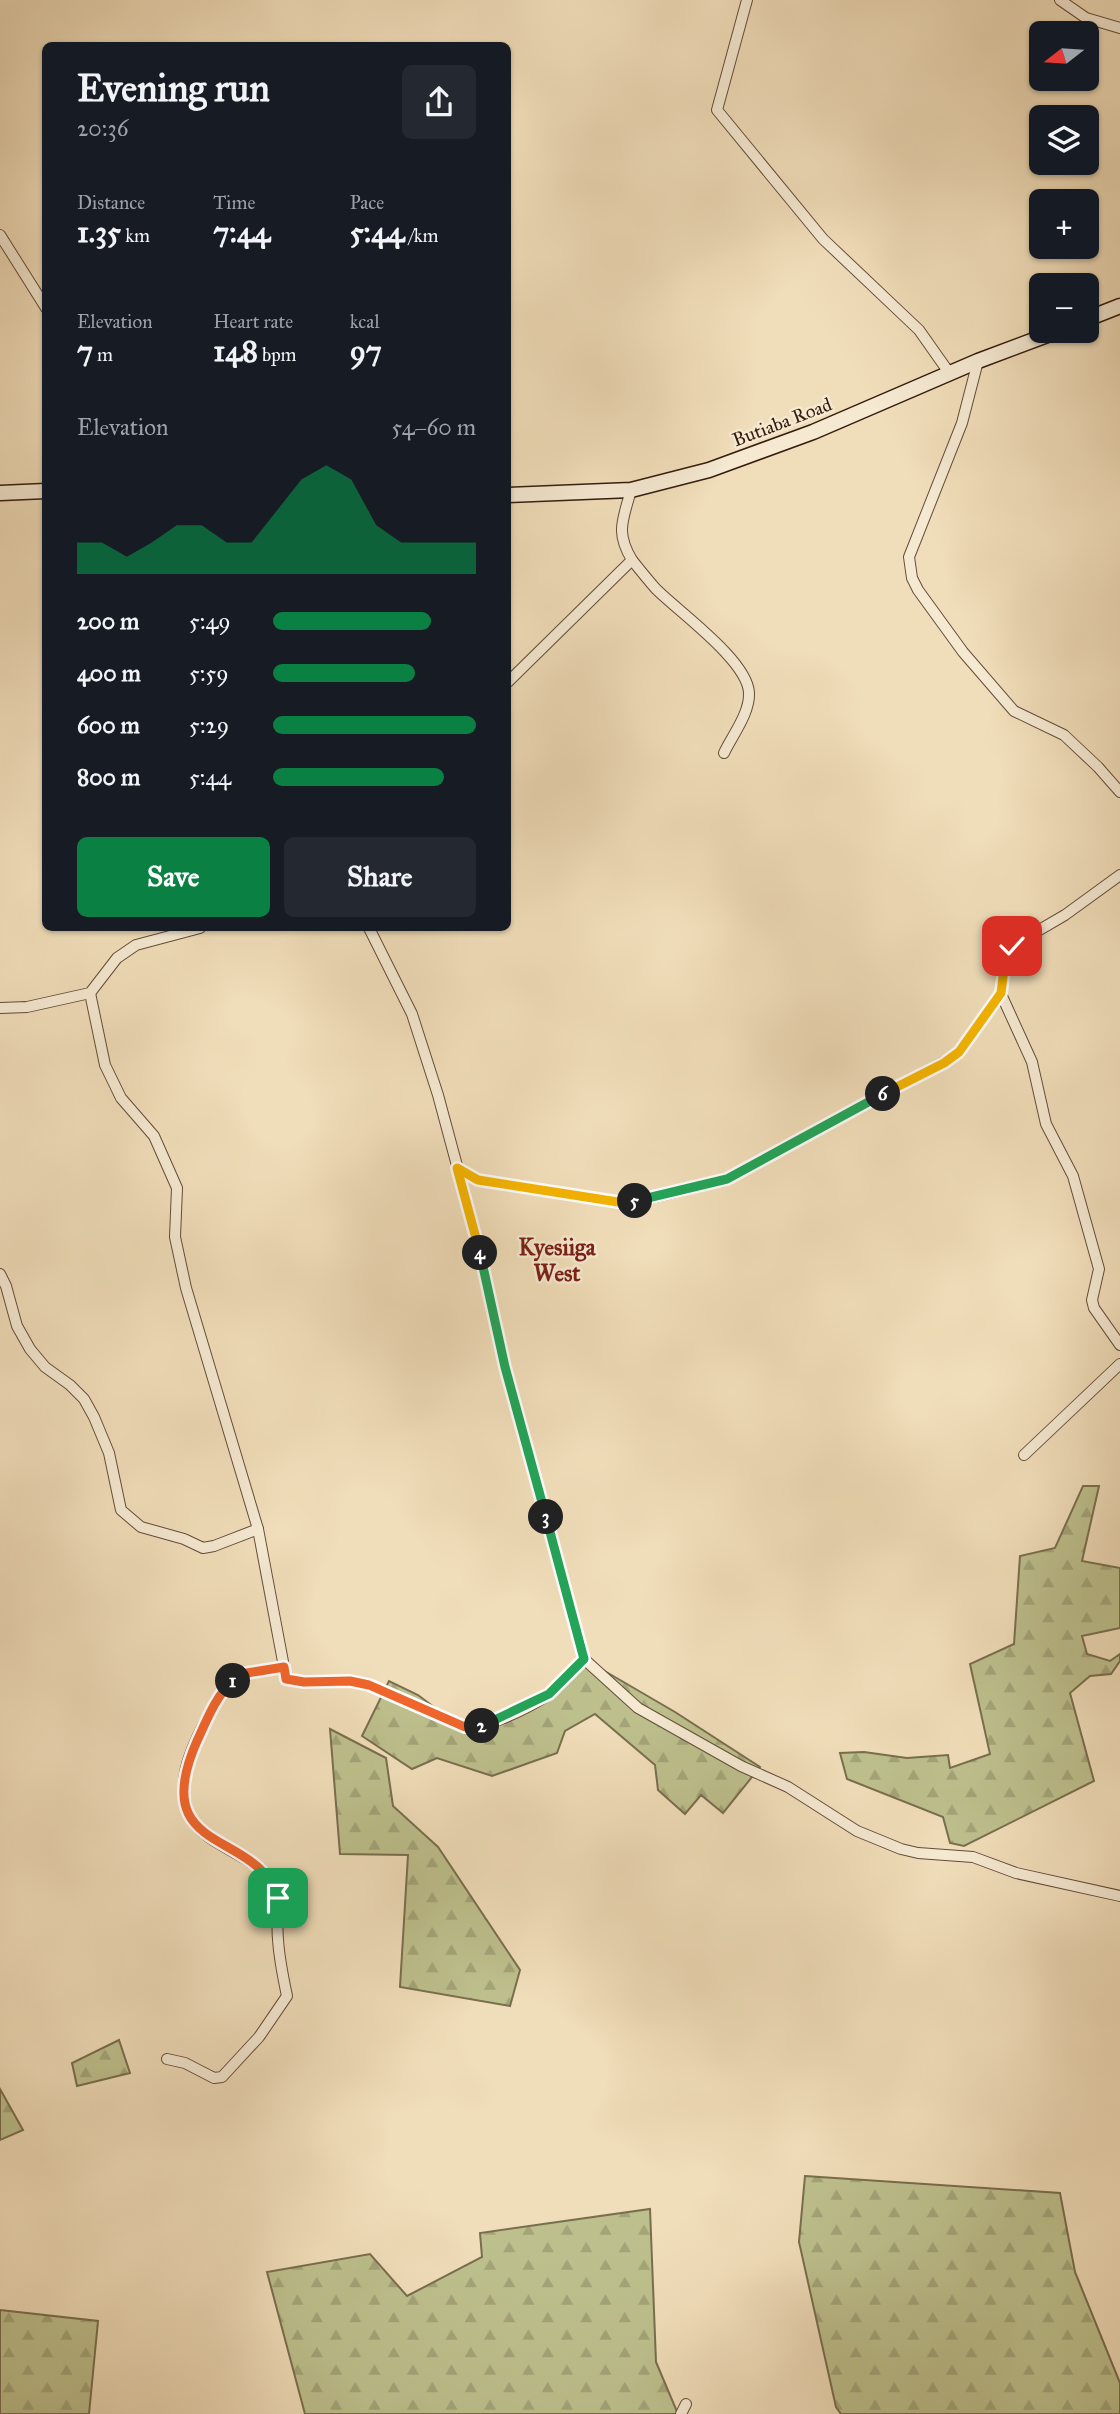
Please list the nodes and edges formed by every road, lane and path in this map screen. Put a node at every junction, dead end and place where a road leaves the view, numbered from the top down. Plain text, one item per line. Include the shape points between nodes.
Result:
1 (747, 0) edge
2 (1060, 0) edge
3 (1120, 28) edge
4 (0, 235) edge
5 (42, 302) edge
6 (1120, 306) edge
7 (1099, 314) edge
8 (1029, 342) edge
9 (978, 361) junction
10 (950, 374) junction
11 (631, 489) junction
12 (42, 491) edge
13 (0, 493) edge
14 (511, 495) edge
15 (632, 560) junction
16 (511, 679) edge
17 (724, 753) dead end
18 (1120, 792) edge
19 (1120, 875) edge
20 (189, 931) edge
21 (370, 931) edge
22 (90, 993) junction
23 (1001, 993) junction
24 (0, 1008) edge
25 (457, 1168) junction
26 (0, 1274) edge
27 (1120, 1345) edge
28 (1120, 1364) edge
29 (1024, 1455) dead end
30 (258, 1529) junction
31 (584, 1659) junction
32 (284, 1667) junction
33 (1120, 1896) edge
34 (166, 2059) dead end

1 - 10 street via 717,110 823,239 919,330
2 - 3 street via 1086,18
4 - 5 street
6 - 7 main road
8 - 9 main road, Butiaba Road
9 - 10 main road, Butiaba Road
9 - 18 street via 962,423 909,557 912,578 963,652 1014,710 1064,735
10 - 11 main road, Butiaba Road via 760,453
11 - 14 main road, Butiaba Road
11 - 15 street via 621,543
12 - 13 main road
15 - 16 street
15 - 17 street via 656,589 710,637 746,681 748,701
19 - 23 street via 1012,946
20 - 22 street via 136,945 117,958
21 - 25 street via 419,1030
22 - 24 street
22 - 30 street via 105,1065 121,1098 154,1136 177,1188 175,1237 186,1288
23 - 25 street via 959,1052 944,1063 715,1183 618,1202 478,1180
23 - 27 street via 1032,1062 1046,1124 1073,1176 1099,1269 1091,1300
25 - 31 street
26 - 30 street via 17,1326 30,1349 54,1376 84,1399 94,1417 109,1453 121,1510 141,1527 204,1548
28 - 29 street
30 - 32 street
31 - 32 street via 549,1694 474,1727 369,1685 286,1679
31 - 33 street via 638,1708 788,1787 857,1831 901,1849 974,1857 1016,1873
32 - 34 street via 247,1673 229,1683 189,1760 184,1790 192,1820 201,1830 259,1869 275,1888 286,2000 222,2077

